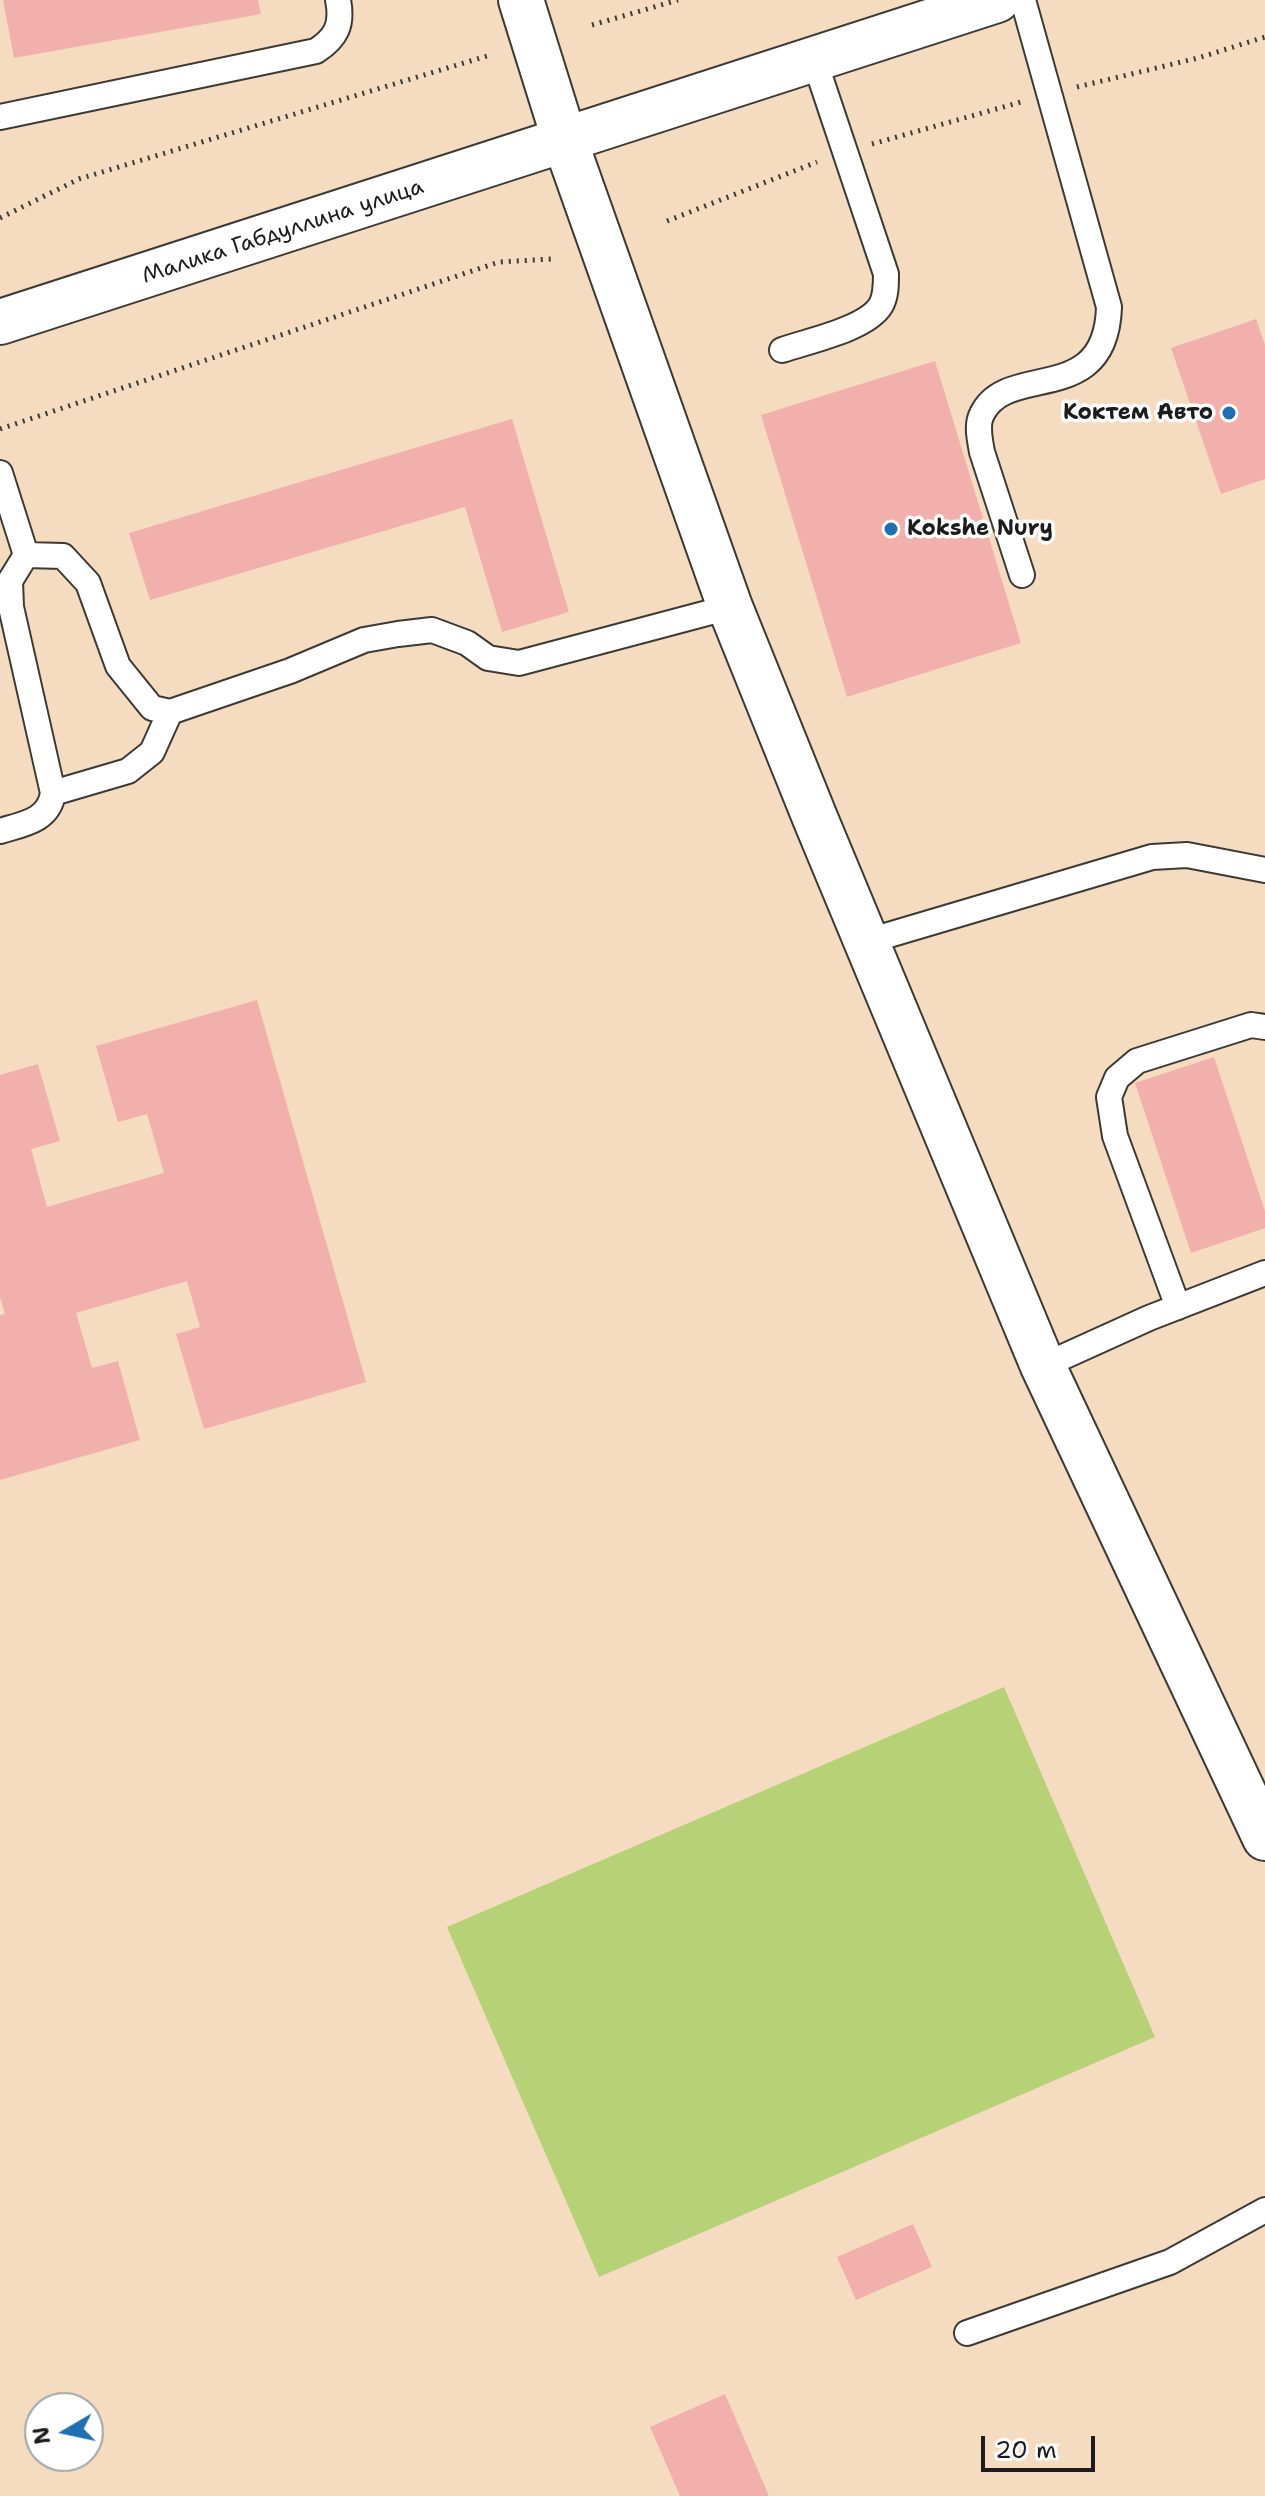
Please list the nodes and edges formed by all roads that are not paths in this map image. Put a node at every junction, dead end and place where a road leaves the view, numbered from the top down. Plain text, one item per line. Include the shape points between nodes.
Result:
1 (338, 0) edge
2 (521, 0) edge
3 (997, 0) edge
4 (1023, 0) edge
5 (928, 11) edge
6 (814, 59) junction
7 (0, 117) edge
8 (565, 141) junction
9 (0, 322) edge
10 (782, 350) dead end
11 (0, 473) edge
12 (26, 555) junction
13 (1022, 575) dead end
14 (730, 607) junction
15 (170, 712) junction
16 (53, 793) junction
17 (0, 831) edge
18 (1265, 870) edge
19 (865, 942) junction
20 (1265, 1027) edge
21 (1265, 1273) edge
22 (1178, 1307) junction
23 (1043, 1366) junction
24 (1265, 1838) edge
25 (1265, 2210) edge
26 (967, 2333) dead end

1 - 7 lane via 335,36 316,51
2 - 8 street
3 - 5 street, Малика Габдуллина улица
4 - 13 lane via 1109,307 1093,360 1074,372 1005,393 981,415 982,452
5 - 6 street, Малика Габдуллина улица
6 - 8 street, Малика Габдуллина улица
6 - 10 lane via 886,274 886,289 882,304 860,323
8 - 9 street, Малика Габдуллина улица
8 - 14 street
11 - 12 lane
12 - 15 lane via 63,556 88,583 118,666 152,708
12 - 16 lane via 10,581 11,607
14 - 15 lane via 519,663 488,658 467,643 432,630 364,640
14 - 19 street
15 - 16 lane via 152,752 128,771
16 - 17 lane via 41,816
18 - 19 lane via 1187,855 1152,857
19 - 23 street
20 - 22 lane via 1251,1025 1137,1061 1117,1078 1109,1097 1115,1136
21 - 22 lane
22 - 23 lane
23 - 24 street
25 - 26 lane via 1170,2262

